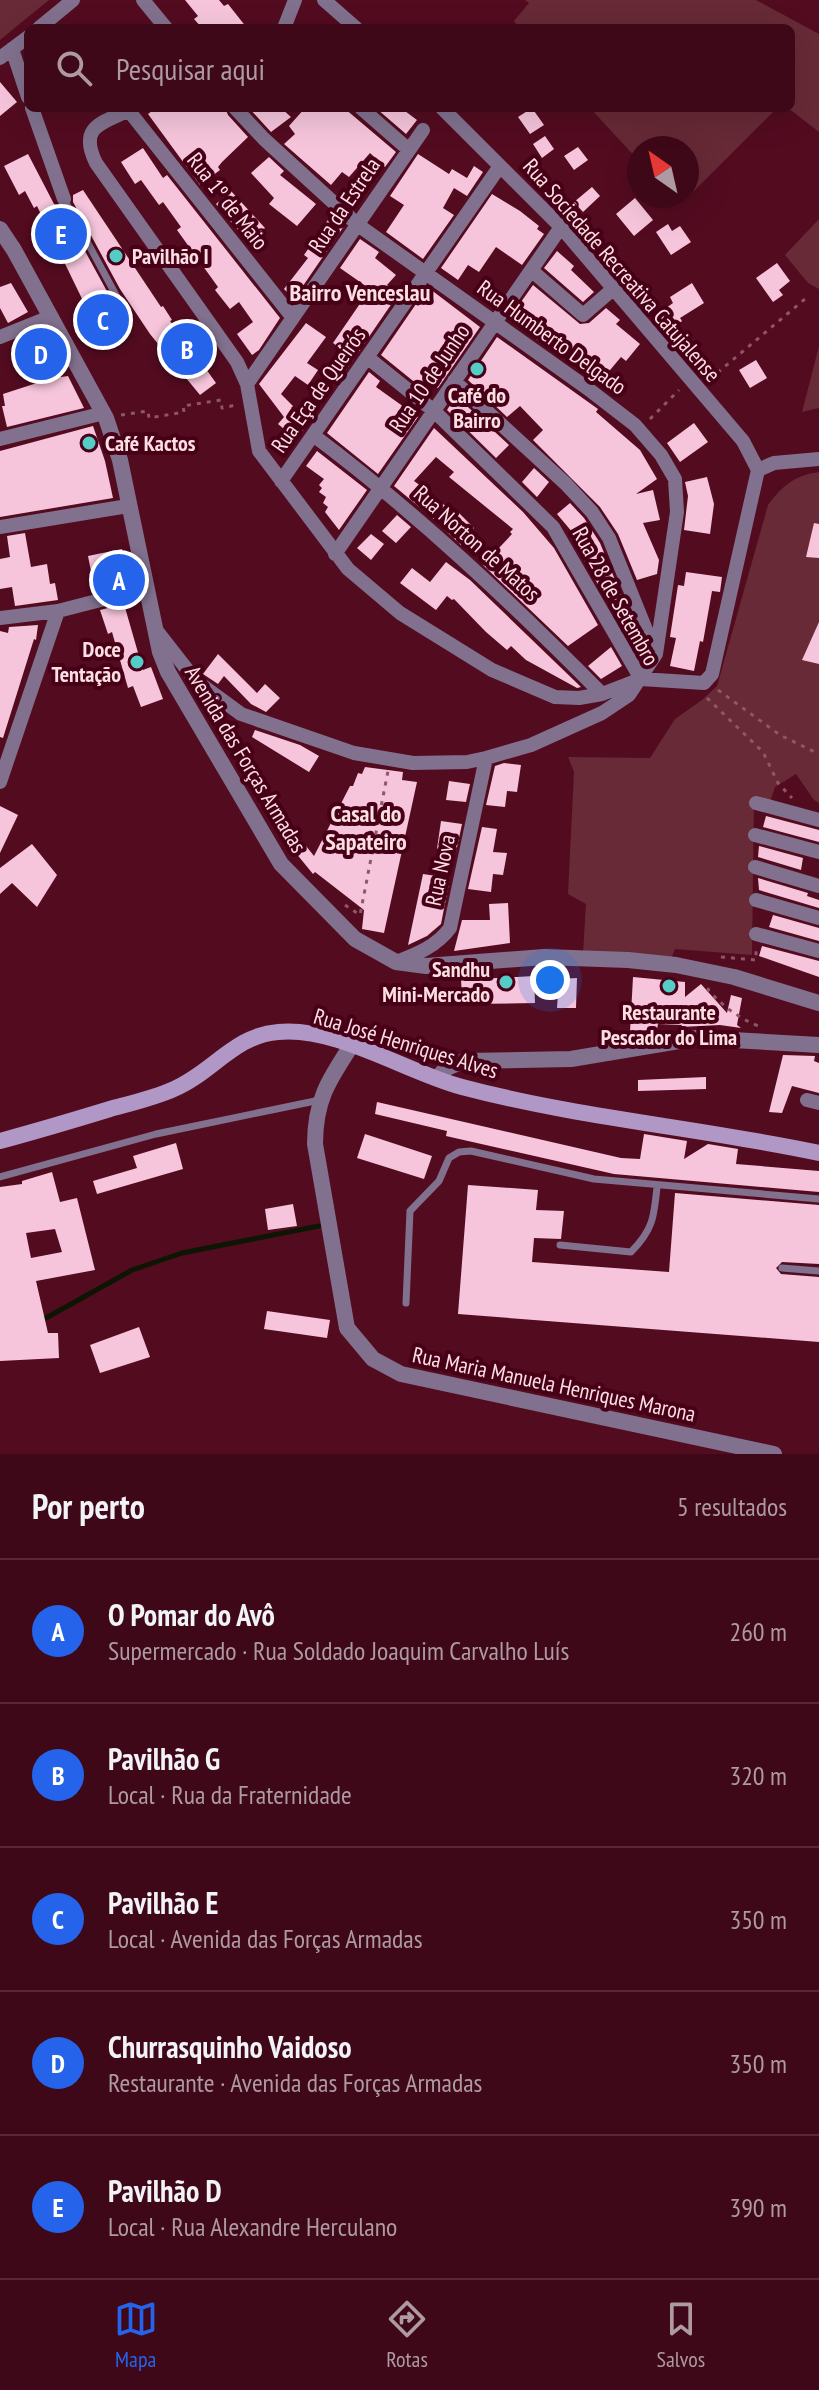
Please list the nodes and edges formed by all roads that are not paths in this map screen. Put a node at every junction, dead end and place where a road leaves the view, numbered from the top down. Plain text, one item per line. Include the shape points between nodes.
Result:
1 (73, 0) edge
2 (143, 0) edge
3 (295, 0) edge
4 (324, 0) edge
5 (44, 24) edge
6 (163, 24) edge
7 (286, 24) edge
8 (351, 24) edge
9 (24, 40) edge
10 (6, 54) edge
11 (24, 89) edge
12 (33, 112) edge
13 (125, 112) edge
14 (133, 112) edge
15 (239, 112) edge
16 (366, 112) edge
17 (446, 112) edge
18 (423, 130) dead end
19 (409, 150) junction
20 (500, 166) junction
21 (64, 199) joint
22 (358, 225) junction
23 (561, 227) junction
24 (0, 229) edge
25 (531, 270) junction
26 (425, 274) junction
27 (613, 289) junction
28 (124, 310) dead end
29 (50, 317) junction
30 (293, 318) junction
31 (494, 321) junction
32 (0, 337) edge
33 (367, 357) junction
34 (454, 381) junction
35 (247, 384) junction
36 (434, 411) junction
37 (105, 415) junction
38 (313, 435) junction
39 (0, 439) edge
40 (819, 459) edge
41 (758, 470) junction
42 (281, 481) junction
43 (382, 487) junction
44 (128, 506) junction
45 (0, 527) edge
46 (335, 554) junction
47 (147, 588) junction
48 (58, 611) junction
49 (0, 618) edge
50 (157, 631) junction
51 (656, 654) junction
52 (641, 679) junction
53 (602, 694) junction
54 (486, 758) junction
55 (0, 782) edge
56 (756, 803) dead end
57 (819, 820) edge
58 (755, 835) dead end
59 (819, 852) edge
60 (755, 867) dead end
61 (819, 886) edge
62 (756, 900) dead end
63 (819, 918) edge
64 (756, 934) dead end
65 (819, 951) edge
66 (396, 962) junction
67 (819, 1003) edge
68 (819, 1045) edge
69 (351, 1046) junction
70 (437, 1078) junction
71 (320, 1100) junction
72 (0, 1141) edge
73 (819, 1153) edge
74 (0, 1177) edge
75 (657, 1187) junction
76 (819, 1199) edge
77 (560, 1245) dead end
78 (782, 1268) dead end
79 (819, 1271) edge
80 (406, 1303) dead end
81 (774, 1454) edge

1 - 5 street
2 - 6 street
3 - 7 street
4 - 8 street
9 - 10 street
10 - 11 street
12 - 21 street
13 - 35 street via 97,125 88,147
14 - 30 street, Rua 1º de Maio
15 - 22 street, Rua Humberto Delgado
16 - 19 street
17 - 20 street, Rua Sociedade Recreativa Catujalense
18 - 19 street, Rua da Estrela
19 - 22 street, Rua da Estrela
20 - 23 street, Rua Sociedade Recreativa Catujalense
20 - 26 street, Rua Eça de Queirós
21 - 28 lane
22 - 26 street, Rua Humberto Delgado
22 - 30 street, Rua da Estrela
23 - 25 street, Rua 10 de Junho
23 - 27 street, Rua Sociedade Recreativa Catujalense
24 - 29 street, Avenida das Forças Armadas
25 - 27 street via 583,315
25 - 31 street, Rua 10 de Junho
26 - 31 street, Rua Humberto Delgado
26 - 33 street, Rua Eça de Queirós
27 - 41 street, Rua Sociedade Recreativa Catujalense via 743,441
29 - 32 street
29 - 37 street, Avenida das Forças Armadas
30 - 35 street, Rua da Estrela
31 - 34 street, Rua 10 de Junho
31 - 51 street, Rua Humberto Delgado via 639,430 675,479 677,512
33 - 36 street, Rua 28 de Setembro
33 - 38 street, Rua Eça de Queirós
34 - 36 street, Rua 10 de Junho
34 - 51 street via 592,512 609,538
35 - 42 street via 255,441
36 - 43 street, Rua 10 de Junho
36 - 52 street, Rua 28 de Setembro via 553,527
37 - 39 street
37 - 44 street, Avenida das Forças Armadas
38 - 42 street, Rua Eça de Queirós
38 - 43 street, Rua Norton de Matos
40 - 41 street via 774,463
41 - 52 street via 712,674 704,683
42 - 46 street
43 - 46 street, Rua 10 de Junho
43 - 53 street, Rua Norton de Matos
44 - 45 street
44 - 47 street, Avenida das Forças Armadas
46 - 53 street via 400,613 492,670 555,697
47 - 48 street
47 - 50 street, Avenida das Forças Armadas
48 - 49 street
48 - 55 street
50 - 54 street, Rua 28 de Setembro via 196,681 241,714 354,753 413,763
50 - 66 street, Avenida das Forças Armadas via 174,684 281,864 355,939
51 - 52 street, Rua Humberto Delgado
52 - 53 street
52 - 54 street, Rua 28 de Setembro via 629,695 602,713 531,745
54 - 66 street, Rua Nova via 450,928 419,954
56 - 57 street
58 - 59 street
60 - 61 street
62 - 63 street
64 - 65 street
66 - 67 street, Avenida das Forças Armadas via 426,966 558,957 628,960 714,973
68 - 70 street via 697,1038 571,1059 469,1060
69 - 70 main road, Rua José Henriques Alves
69 - 71 street, Rua Maria Manuela Henriques Marona
69 - 72 main road, Rua José Henriques Alves via 308,1033 262,1034 174,1089
70 - 73 main road, Rua José Henriques Alves via 498,1095
71 - 74 lane via 156,1134
71 - 81 street, Rua Maria Manuela Henriques Marona via 315,1144 347,1328 373,1359 401,1374
75 - 76 lane
75 - 77 lane via 647,1236 631,1252
75 - 80 lane via 459,1152 410,1211
78 - 79 lane

